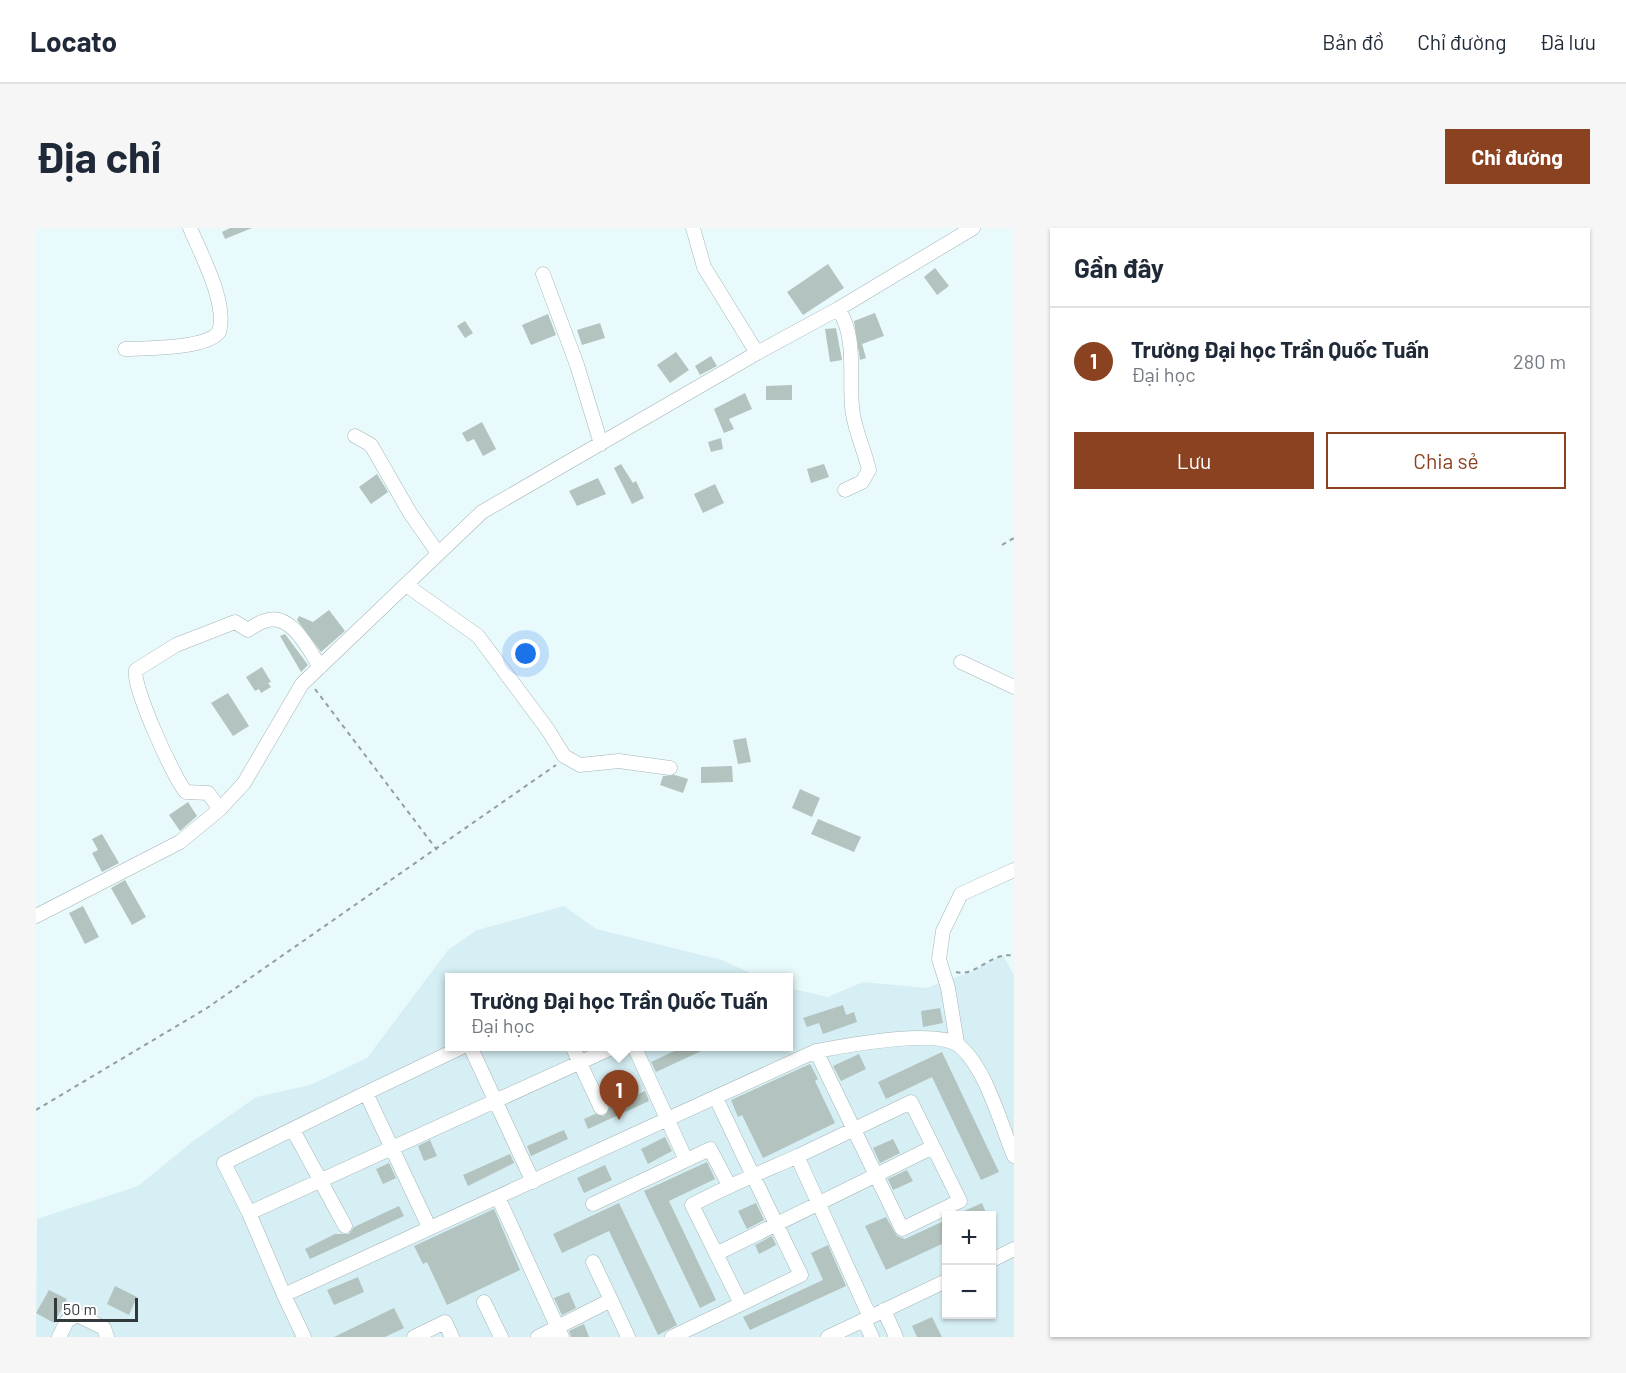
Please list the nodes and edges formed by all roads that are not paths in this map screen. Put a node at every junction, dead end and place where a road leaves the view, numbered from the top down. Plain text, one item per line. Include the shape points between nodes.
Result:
1 (190, 228) edge
2 (693, 228) edge
3 (973, 228) edge
4 (543, 274) dead end
5 (838, 309) junction
6 (125, 349) dead end
7 (757, 352) junction
8 (355, 436) dead end
9 (601, 444) junction
10 (845, 490) dead end
11 (438, 553) junction
12 (406, 585) junction
13 (961, 662) dead end
14 (320, 667) junction
15 (1014, 687) edge
16 (670, 768) dead end
17 (220, 809) junction
18 (1014, 870) edge
19 (36, 916) edge
20 (957, 1044) junction
21 (455, 1051) edge
22 (472, 1051) edge
23 (574, 1051) edge
24 (607, 1051) edge
25 (636, 1051) edge
26 (816, 1051) junction
27 (579, 1063) junction
28 (366, 1093) junction
29 (716, 1098) junction
30 (496, 1102) junction
31 (601, 1108) dead end
32 (667, 1119) junction
33 (852, 1129) junction
34 (293, 1130) junction
35 (933, 1147) junction
36 (393, 1150) junction
37 (797, 1156) junction
38 (1014, 1156) edge
39 (686, 1160) junction
40 (753, 1176) junction
41 (875, 1176) junction
42 (323, 1182) junction
43 (533, 1182) junction
44 (729, 1185) junction
45 (498, 1197) junction
46 (592, 1204) dead end
47 (818, 1205) junction
48 (249, 1213) junction
49 (776, 1224) junction
50 (345, 1226) dead end
51 (429, 1227) junction
52 (1014, 1249) edge
53 (716, 1254) junction
54 (996, 1258) edge
55 (593, 1262) dead end
56 (942, 1283) edge
57 (284, 1295) junction
58 (611, 1300) junction
59 (484, 1302) dead end
60 (741, 1304) junction
61 (884, 1310) junction
62 (867, 1318) junction
63 (560, 1332) edge
64 (60, 1337) edge
65 (108, 1337) edge
66 (304, 1337) edge
67 (414, 1337) edge
68 (452, 1337) edge
69 (501, 1337) edge
70 (538, 1337) edge
71 (628, 1337) edge
72 (672, 1337) edge
73 (828, 1337) edge
74 (872, 1337) edge
75 (896, 1337) edge

1 - 6 street via 218,299 219,332 209,339 180,346
2 - 7 street via 704,267
3 - 5 street
4 - 9 street
5 - 7 street
5 - 10 street via 845,318 850,354 851,405 869,470 862,482
7 - 9 street
8 - 11 street via 371,446
9 - 11 street via 482,513
11 - 12 street
12 - 14 street
12 - 16 street via 478,636 566,758 580,765 619,761
13 - 15 street
14 - 17 street via 292,699 244,783
14 - 17 street via 299,633 274,619 248,630 235,622 206,632 136,670 140,699 178,784 186,792 208,793
17 - 19 street via 180,842
18 - 20 street via 961,894 943,931 939,959
20 - 26 street via 934,1039 885,1039
20 - 38 street via 977,1070
21 - 28 street
22 - 30 street
23 - 27 street
24 - 27 street
25 - 32 street
26 - 29 street
26 - 33 street
27 - 30 street
27 - 31 street
28 - 34 street
28 - 36 street
29 - 32 street
29 - 40 street
30 - 36 street
30 - 43 street
32 - 39 street
32 - 43 street
33 - 35 street via 911,1102
33 - 37 street
33 - 41 street
34 - 42 street
34 - 48 street via 224,1163
35 - 41 street
35 - 41 street via 960,1201 902,1229
36 - 42 street
36 - 51 street
37 - 40 street
37 - 47 street
39 - 44 street via 710,1149
39 - 46 street
40 - 44 street
40 - 49 street
41 - 47 street
42 - 48 street
42 - 50 street
43 - 45 street
44 - 53 street via 692,1205
45 - 51 street
45 - 63 street
47 - 49 street
47 - 62 street
48 - 57 street
49 - 53 street
49 - 60 street via 801,1275
51 - 57 street
52 - 54 street
53 - 60 street
55 - 58 street
56 - 61 street
57 - 66 street
58 - 63 street
58 - 71 street
59 - 69 street
60 - 72 street
61 - 62 street
61 - 75 street
62 - 73 street
62 - 74 street
63 - 70 street
64 - 65 street via 67,1321 76,1315 104,1328
67 - 68 street via 445,1322

